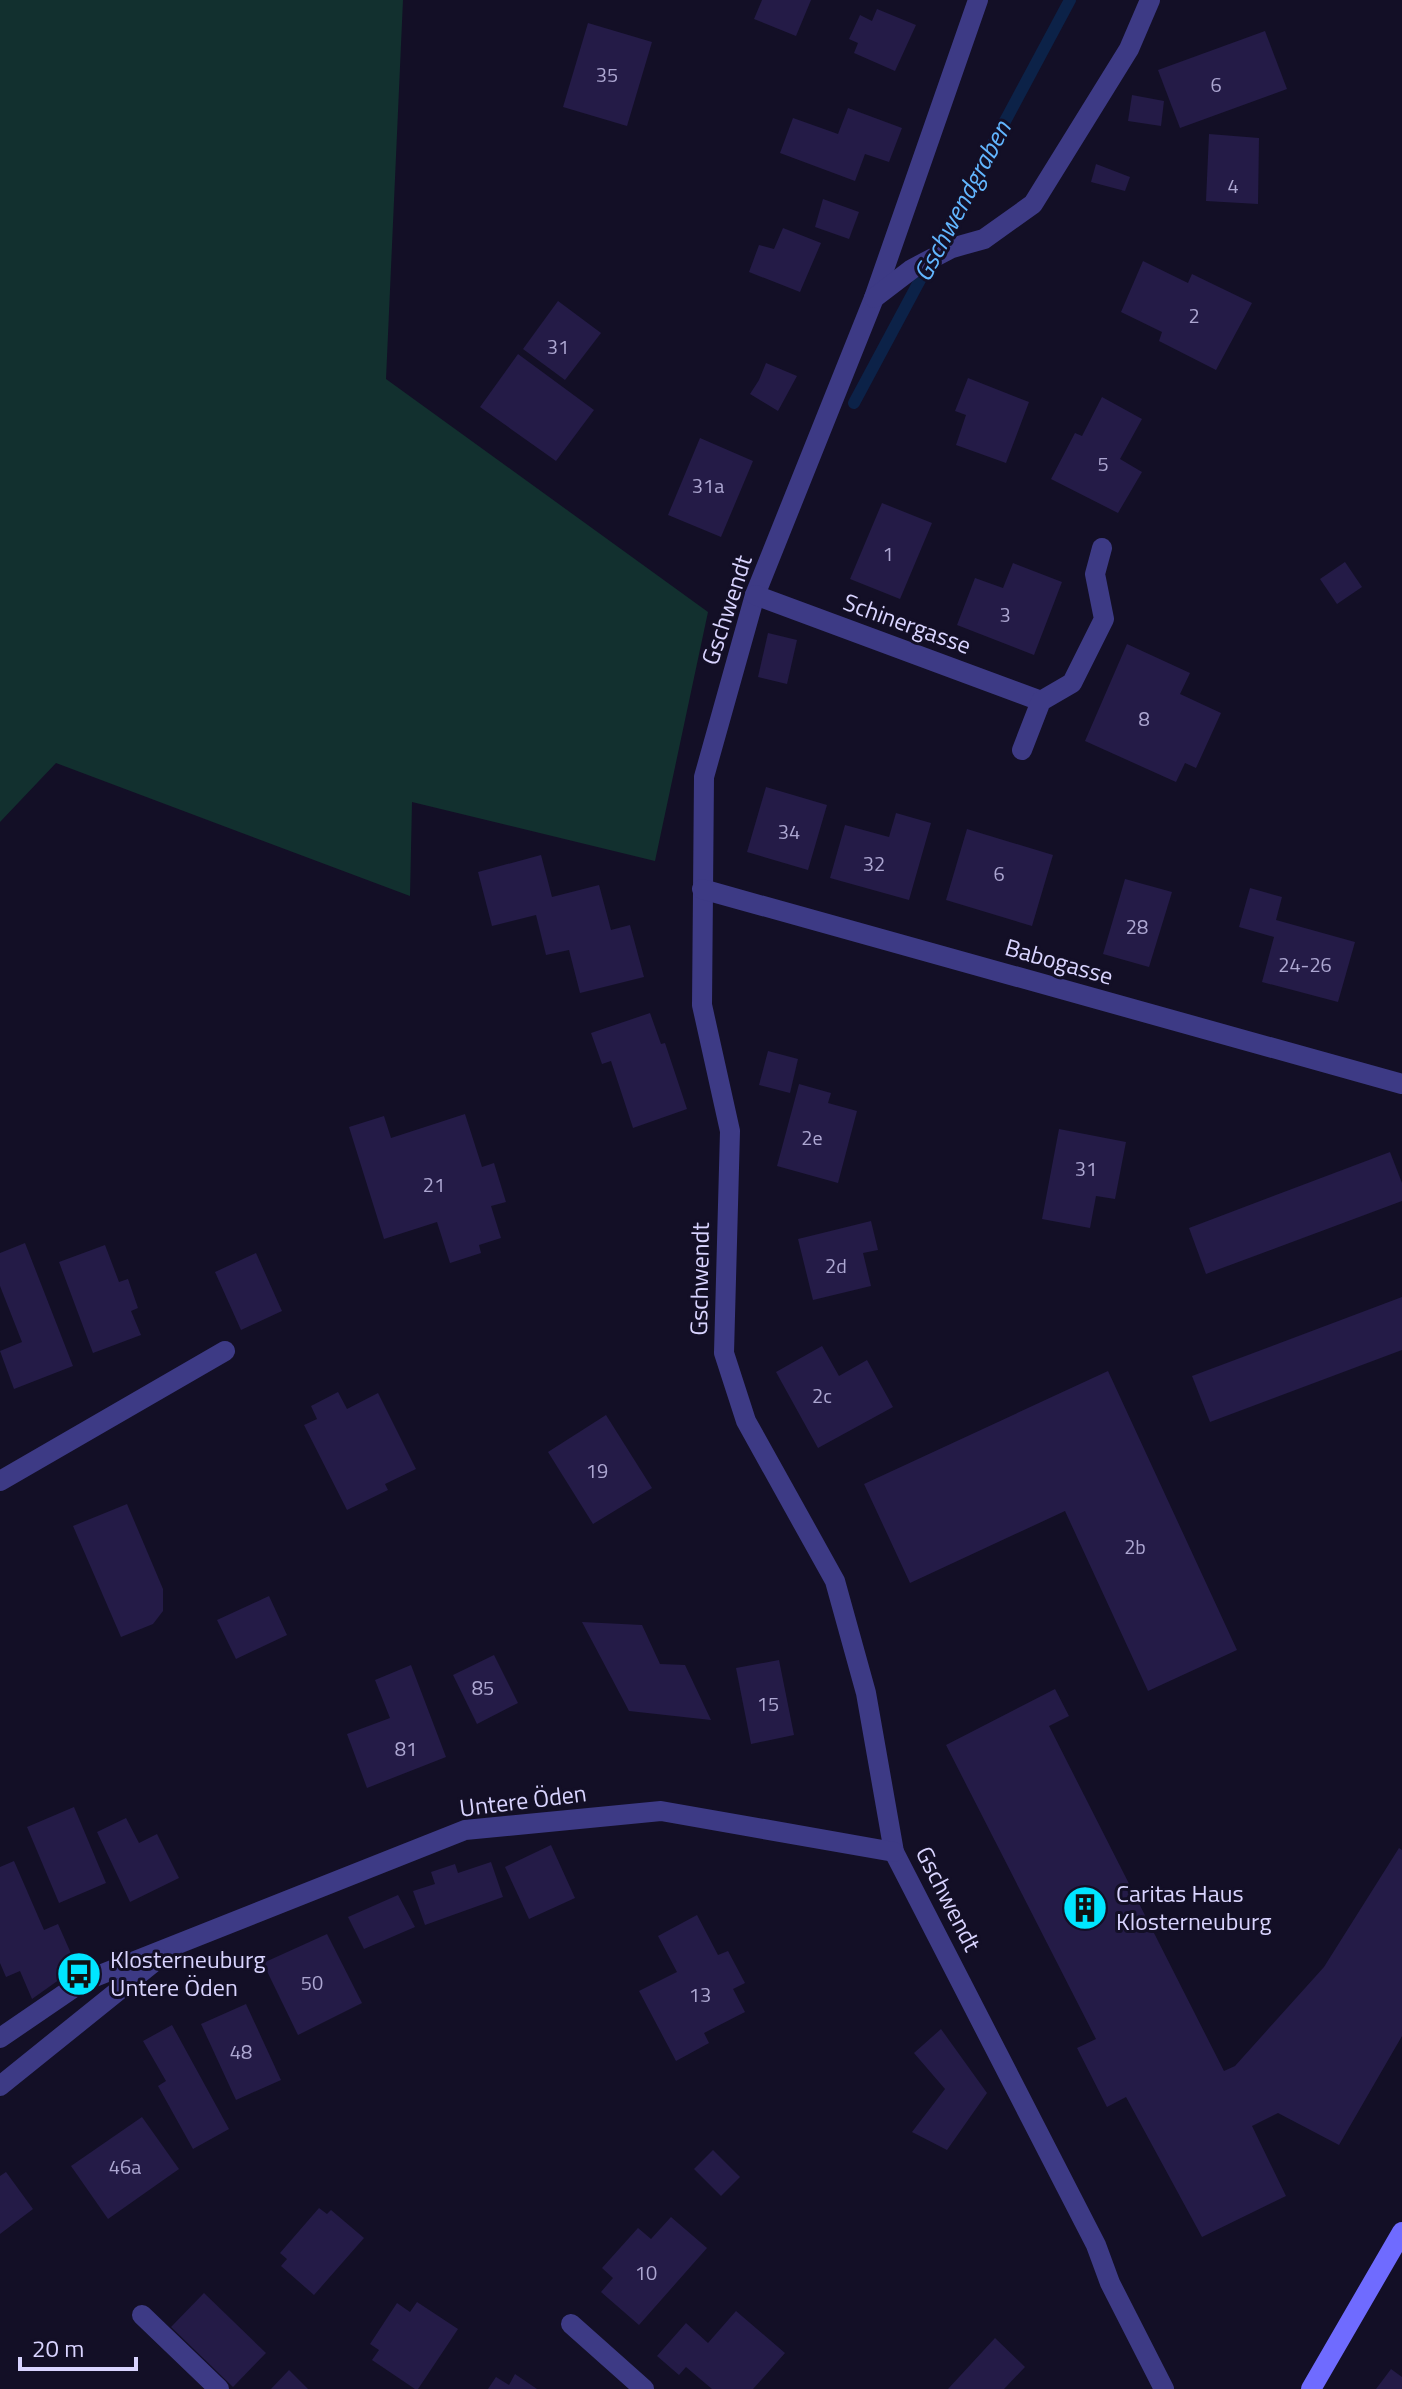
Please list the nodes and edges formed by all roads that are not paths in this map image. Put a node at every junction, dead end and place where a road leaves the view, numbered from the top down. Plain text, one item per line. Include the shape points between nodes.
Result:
1 (978, 0) edge
2 (1150, 0) edge
3 (874, 298) junction
4 (1102, 548) dead end
5 (755, 595) junction
6 (1041, 701) junction
7 (1022, 750) dead end
8 (702, 889) junction
9 (1402, 1084) edge
10 (225, 1351) dead end
11 (0, 1481) edge
12 (894, 1852) junction
13 (176, 1944) junction
14 (0, 2038) edge
15 (0, 2086) edge
16 (1402, 2232) edge
17 (142, 2315) dead end
18 (571, 2324) dead end
19 (219, 2389) edge
20 (644, 2389) edge
21 (1164, 2389) edge
22 (1311, 2389) edge

1 - 3 street, Gschwendt
2 - 3 street via 1129,49 1033,204 984,239 912,269
3 - 5 street, Gschwendt
4 - 6 street via 1095,574 1104,619 1072,683
5 - 6 street, Schinergasse
5 - 8 street, Gschwendt via 704,777
6 - 7 street
8 - 9 street, Babogasse
8 - 12 street, Gschwendt via 702,1005 730,1131 724,1353 746,1421 835,1581 866,1693
10 - 11 street
12 - 13 street, Untere Öden via 661,1811 465,1830
12 - 21 street, Gschwendt
13 - 14 street, Untere Öden via 82,1982
13 - 15 street, Untere Öden
16 - 22 main road
17 - 19 street
18 - 20 street

